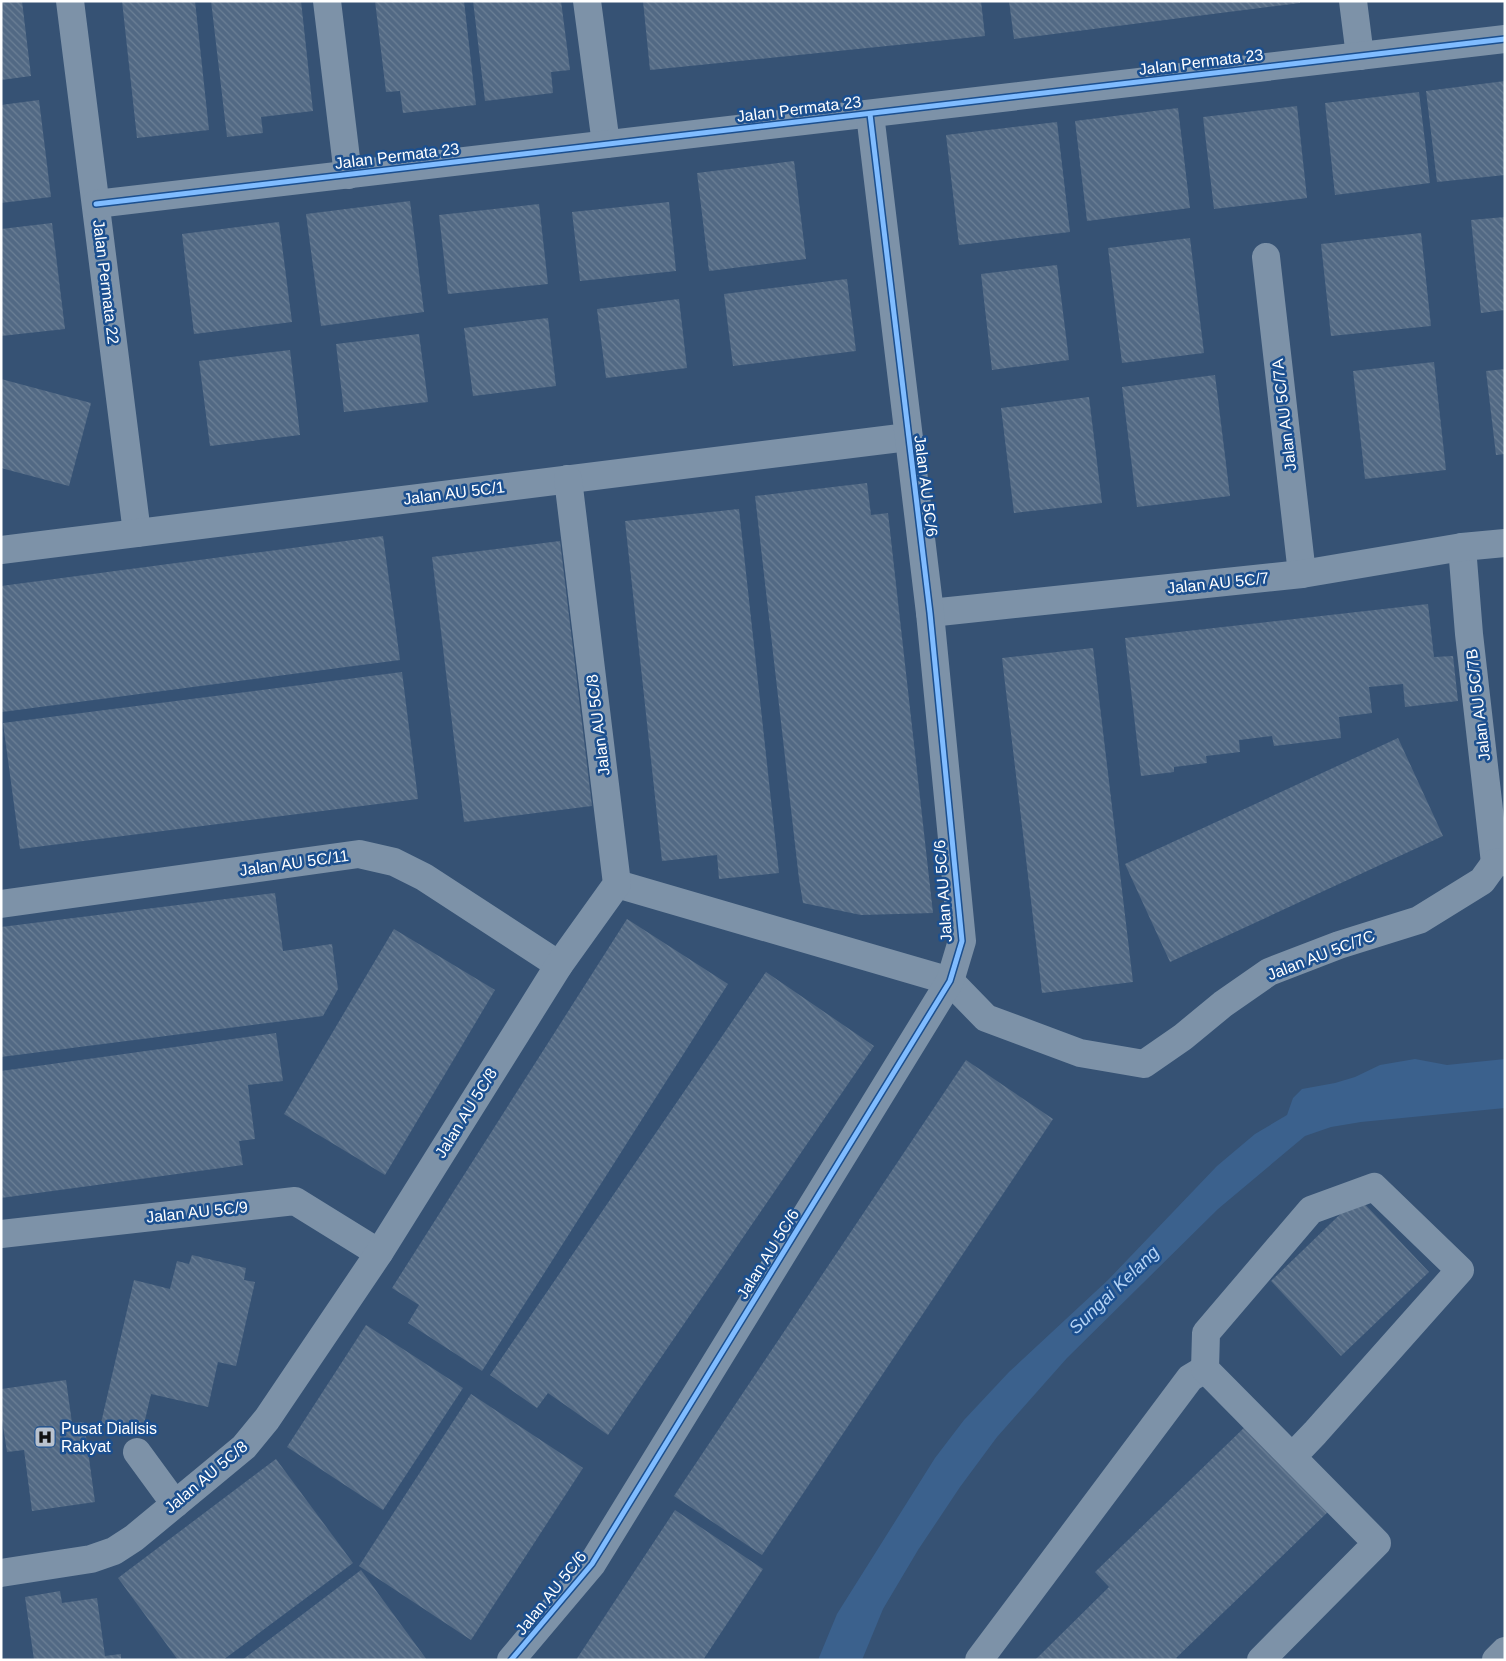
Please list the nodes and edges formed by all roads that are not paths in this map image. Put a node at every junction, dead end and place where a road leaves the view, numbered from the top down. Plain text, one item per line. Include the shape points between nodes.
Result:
1 (70, 1) edge
2 (327, 1) edge
3 (587, 1) edge
4 (1353, 1) edge
5 (1505, 39) edge
6 (1360, 56) junction
7 (870, 114) junction
8 (606, 144) junction
9 (348, 175) junction
10 (96, 204) junction
11 (1266, 257) dead end
12 (908, 437) junction
13 (568, 479) junction
14 (137, 533) junction
15 (1505, 543) edge
16 (1462, 547) junction
17 (1, 550) edge
18 (1302, 574) junction
19 (930, 613) junction
20 (1500, 863) edge
21 (617, 884) junction
22 (1, 904) edge
23 (559, 965) junction
24 (950, 981) junction
25 (1, 1234) edge
26 (379, 1253) junction
27 (1205, 1369) junction
28 (137, 1452) dead end
29 (1292, 1457) junction
30 (175, 1504) junction
31 (1, 1573) edge
32 (1505, 1651) edge
33 (511, 1660) edge
34 (979, 1660) edge
35 (1261, 1660) edge
36 (1496, 1660) edge

1 - 10 street, Jalan Permata 22
2 - 9 street
3 - 8 street
4 - 6 street
5 - 6 street, Jalan Permata 23
6 - 7 street, Jalan Permata 23
7 - 8 street, Jalan Permata 23
7 - 12 street, Jalan AU 5C/6
8 - 9 street, Jalan Permata 23
9 - 10 street, Jalan Permata 23
10 - 14 street, Jalan Permata 22
11 - 18 street, Jalan AU 5C/7A
12 - 13 street, Jalan AU 5C/1
12 - 19 street, Jalan AU 5C/6
13 - 14 street, Jalan AU 5C/1
13 - 21 street, Jalan AU 5C/8
14 - 17 street, Jalan AU 5C/1
15 - 16 street, Jalan AU 5C/7
16 - 18 street, Jalan AU 5C/7
16 - 20 street, Jalan AU 5C/7B
18 - 19 street, Jalan AU 5C/7
19 - 24 street, Jalan AU 5C/6 via 962,941
20 - 24 street, Jalan AU 5C/7C via 1482,881 1419,920 1339,945 1269,972 1144,1064 1080,1054 986,1018
21 - 23 street, Jalan AU 5C/8
21 - 24 street
22 - 23 street, Jalan AU 5C/11 via 359,854 394,862 424,877
23 - 26 street, Jalan AU 5C/8
24 - 33 street, Jalan AU 5C/6 via 592,1564
25 - 26 street, Jalan AU 5C/9 via 294,1201
26 - 30 street, Jalan AU 5C/8 via 256,1433 244,1447
27 - 29 street
27 - 29 street via 1206,1333 1311,1210 1374,1187 1460,1270
27 - 34 street via 1190,1378
28 - 30 street
29 - 35 street via 1377,1543
30 - 31 street, Jalan AU 5C/8 via 114,1551
32 - 36 highway

